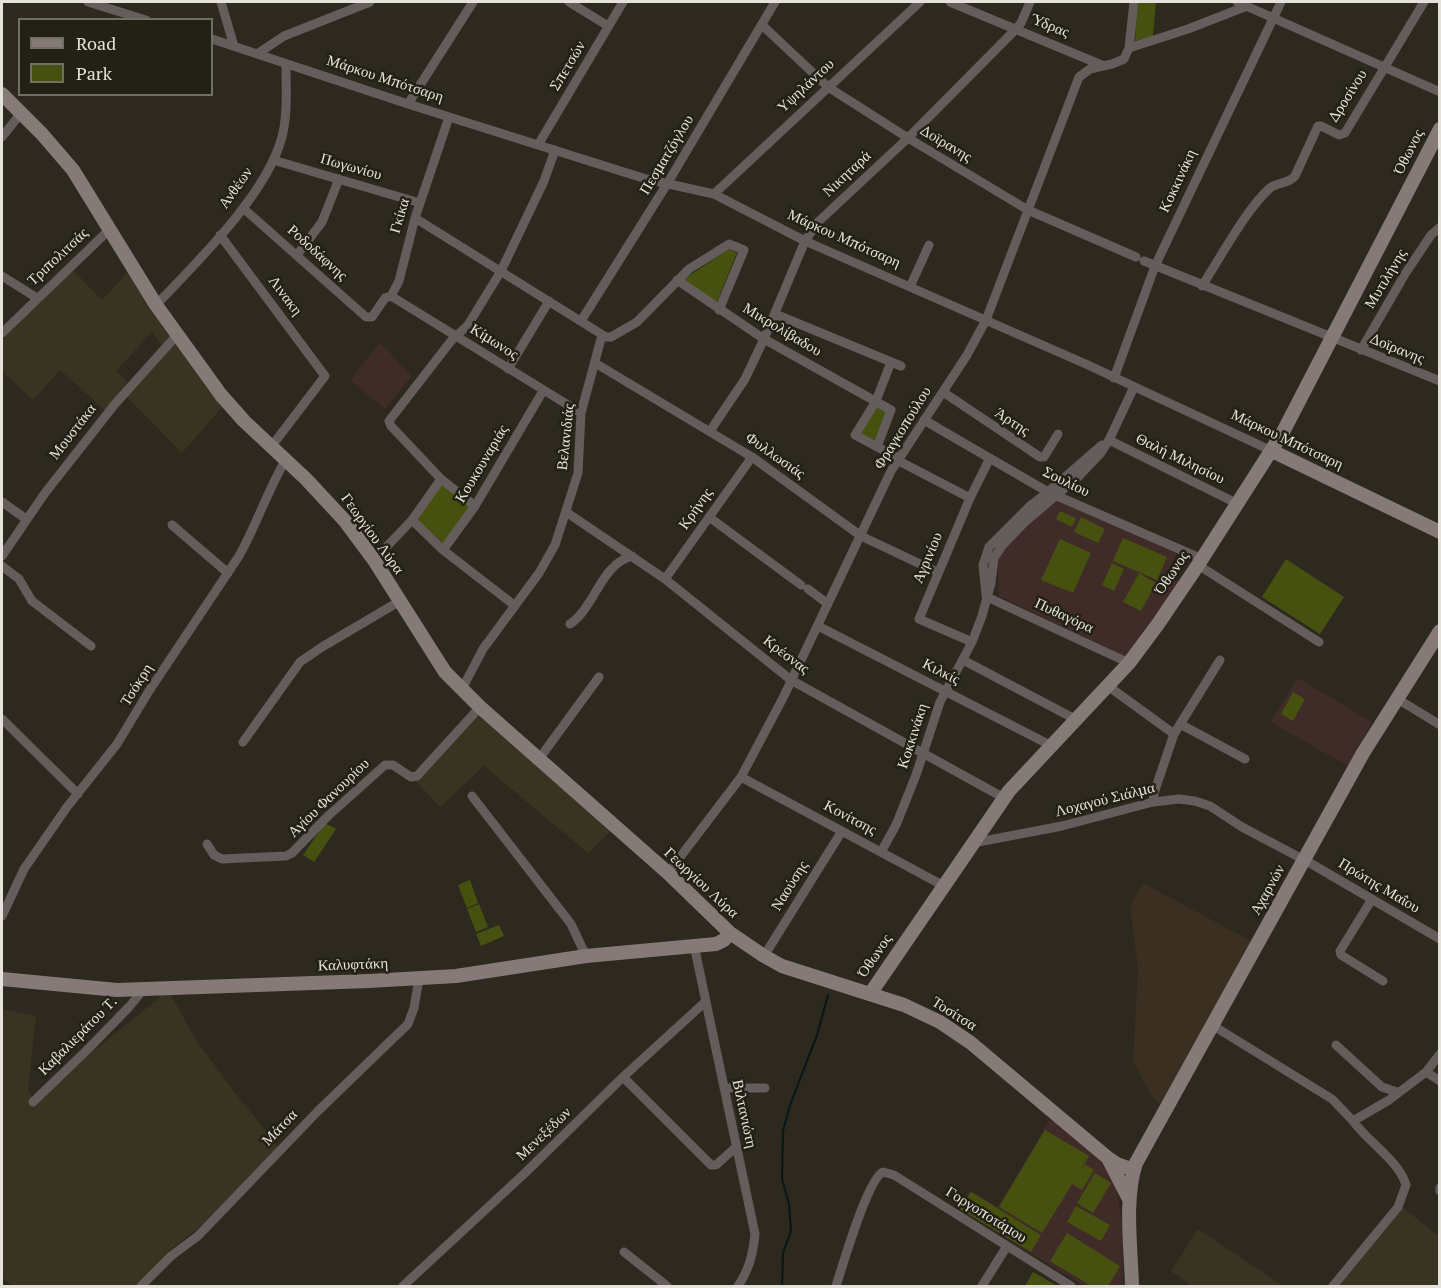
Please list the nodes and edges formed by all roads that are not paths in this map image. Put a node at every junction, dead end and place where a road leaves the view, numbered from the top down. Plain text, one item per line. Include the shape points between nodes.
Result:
1 (88, 2) edge
2 (221, 2) edge
3 (370, 2) edge
4 (473, 2) edge
5 (569, 2) edge
6 (623, 2) edge
7 (775, 2) edge
8 (920, 2) edge
9 (950, 2) edge
10 (1030, 2) edge
11 (1134, 2) edge
12 (1237, 2) edge
13 (1281, 2) edge
14 (1424, 2) edge
15 (1247, 6) junction
16 (140, 18) edge
17 (1272, 18) junction
18 (762, 25) junction
19 (608, 26) junction
20 (1016, 29) junction
21 (213, 39) edge
22 (234, 46) junction
23 (1129, 48) junction
24 (257, 54) junction
25 (286, 64) junction
26 (1104, 66) junction
27 (1384, 66) junction
28 (828, 87) junction
29 (1440, 92) edge
30 (2, 94) edge
31 (408, 104) junction
32 (21, 113) junction
33 (449, 117) junction
34 (1440, 129) edge
35 (2, 137) edge
36 (908, 138) junction
37 (538, 145) junction
38 (555, 150) junction
39 (273, 160) junction
40 (339, 179) junction
41 (667, 184) junction
42 (714, 194) junction
43 (420, 203) junction
44 (243, 208) junction
45 (1028, 210) junction
46 (415, 218) junction
47 (1440, 227) edge
48 (110, 229) junction
49 (220, 235) junction
50 (805, 241) junction
51 (929, 245) dead end
52 (297, 255) junction
53 (1155, 266) junction
54 (501, 271) junction
55 (2, 276) edge
56 (677, 280) junction
57 (1202, 286) junction
58 (910, 287) junction
59 (391, 296) junction
60 (37, 298) junction
61 (549, 301) junction
62 (156, 305) junction
63 (719, 310) junction
64 (775, 314) junction
65 (372, 317) joint
66 (986, 320) junction
67 (580, 321) junction
68 (2, 333) edge
69 (177, 335) junction
70 (602, 335) junction
71 (457, 336) junction
72 (765, 339) junction
73 (1332, 339) junction
74 (1360, 350) junction
75 (891, 362) junction
76 (595, 363) junction
77 (901, 366) dead end
78 (508, 369) junction
79 (1114, 378) junction
80 (1440, 381) edge
81 (1134, 387) junction
82 (543, 391) junction
83 (943, 392) junction
84 (876, 401) junction
85 (581, 413) junction
86 (924, 420) junction
87 (710, 431) junction
88 (1058, 434) dead end
89 (1109, 440) junction
90 (271, 447) junction
91 (877, 447) junction
92 (1272, 451) junction
93 (752, 457) junction
94 (990, 458) junction
95 (898, 460) junction
96 (285, 461) junction
97 (441, 479) junction
98 (1052, 494) junction
99 (970, 498) junction
100 (2, 502) edge
101 (1238, 504) junction
102 (475, 506) junction
103 (567, 512) junction
104 (709, 516) junction
105 (26, 519) junction
106 (412, 520) junction
107 (172, 525) dead end
108 (1440, 532) edge
109 (861, 536) junction
110 (443, 550) junction
111 (2, 556) edge
112 (632, 556) junction
113 (374, 560) junction
114 (1200, 562) junction
115 (2, 566) edge
116 (938, 572) junction
117 (228, 573) junction
118 (665, 579) junction
119 (987, 597) junction
120 (400, 602) junction
121 (828, 604) junction
122 (514, 605) junction
123 (919, 619) junction
124 (570, 624) dead end
125 (818, 626) junction
126 (914, 630) dead end
127 (1440, 631) edge
128 (972, 642) junction
129 (1319, 642) dead end
130 (91, 646) dead end
131 (963, 660) junction
132 (1220, 660) dead end
133 (1129, 663) junction
134 (599, 677) dead end
135 (791, 680) junction
136 (1108, 686) junction
137 (462, 689) junction
138 (946, 691) junction
139 (1396, 698) junction
140 (480, 707) junction
141 (2, 719) edge
142 (1075, 719) junction
143 (1180, 724) junction
144 (1440, 724) edge
145 (1174, 734) junction
146 (243, 742) dead end
147 (1050, 745) junction
148 (922, 753) junction
149 (539, 759) junction
150 (1245, 759) dead end
151 (741, 777) junction
152 (78, 794) junction
153 (472, 796) dead end
154 (1004, 798) junction
155 (1153, 802) junction
156 (842, 831) junction
157 (973, 843) junction
158 (207, 844) dead end
159 (881, 852) junction
160 (1304, 859) junction
161 (668, 873) junction
162 (944, 886) junction
163 (1372, 899) junction
164 (2, 916) edge
165 (725, 929) junction
166 (1440, 939) edge
167 (698, 945) junction
168 (586, 956) junction
169 (764, 956) junction
170 (2, 979) edge
171 (419, 979) junction
172 (1383, 981) dead end
173 (143, 990) junction
174 (870, 994) junction
175 (704, 1003) junction
176 (1212, 1026) junction
177 (1336, 1045) dead end
178 (1440, 1054) edge
179 (1426, 1072) junction
180 (623, 1077) junction
181 (1440, 1081) edge
182 (765, 1088) dead end
183 (724, 1089) junction
184 (1397, 1092) junction
185 (33, 1102) dead end
186 (1353, 1121) junction
187 (735, 1148) junction
188 (1108, 1158) junction
189 (1134, 1170) junction
190 (1130, 1201) junction
191 (1007, 1246) junction
192 (624, 1252) dead end
193 (141, 1287) edge
194 (403, 1287) edge
195 (668, 1287) edge
196 (738, 1287) edge
197 (836, 1287) edge
198 (982, 1287) edge
199 (1071, 1287) edge
200 (1132, 1287) edge
201 (1333, 1287) edge

1 - 16 street
2 - 22 street
3 - 24 street via 284,36
4 - 31 street
5 - 19 street
6 - 19 street, Σπετσών
7 - 18 street, Πεσματζόγλου
8 - 28 street, Υψηλάντου
9 - 20 street, Ύδρας
10 - 20 street, Νικηταρά
11 - 23 street
12 - 15 street
13 - 17 street, Κοκκινάκη
14 - 27 street, Δροσίνου
15 - 17 street
15 - 23 street, Φραγκοπούλου
17 - 27 street
17 - 53 street, Κοκκινάκη
18 - 28 street, Δοϊρανης
18 - 41 street, Πεσματζόγλου
19 - 37 street, Σπετσών
20 - 26 street, Ύδρας
20 - 36 street, Νικηταρά
21 - 22 street, Μάρκου Μπότσαρη
22 - 24 street, Μάρκου Μπότσαρη
23 - 26 street, Φραγκοπούλου via 1124,59
24 - 25 street, Μάρκου Μπότσαρη
25 - 31 street, Μάρκου Μπότσαρη
25 - 39 street, Ανθέων via 285,122
26 - 45 street, Φραγκοπούλου via 1079,77
27 - 29 street
27 - 57 street, Δροσίνου via 1345,133 1339,135 1318,126 1295,176 1263,196
28 - 36 street, Δοϊρανης
28 - 42 street, Υψηλάντου
30 - 32 main road, Γεωργίου Λύρα
31 - 33 street, Μάρκου Μπότσαρη
32 - 35 street
32 - 48 main road, Γεωργίου Λύρα via 64,158
33 - 37 street, Μάρκου Μπότσαρη
33 - 43 street, Γκίκα
34 - 73 main road, Όθωνος
36 - 45 street, Δοϊρανης
36 - 50 street, Νικηταρά via 818,222
37 - 38 street, Μάρκου Μπότσαρη
38 - 41 street, Μάρκου Μπότσαρη
38 - 54 street
39 - 40 street, Πωγωνίου
39 - 44 street, Ανθέων
40 - 43 street, Πωγωνίου
40 - 52 street via 322,222
41 - 42 street, Μάρκου Μπότσαρη
41 - 67 street, Πεσματζόγλου
42 - 50 street, Μάρκου Μπότσαρη
43 - 46 street, Γκίκα
44 - 49 street, Ανθέων
44 - 52 street, Ροδοδάφνης
45 - 53 street, Δοϊρανης
45 - 66 street, Φραγκοπούλου
46 - 54 street
46 - 59 street, Γκίκα via 399,281
47 - 74 street, Μυτιλήνης via 1405,274
48 - 60 street, Τριπολιτσάς
48 - 62 main road, Γεωργίου Λύρα
49 - 62 street, Ανθέων
49 - 90 street, Λινακη via 325,376
50 - 58 street, Μάρκου Μπότσαρη
50 - 64 street, Νικηταρά
51 - 58 street
52 - 65 street, Ροδοδάφνης via 366,317
53 - 57 street, Δοϊρανης
53 - 79 street, Κοκκινάκη
54 - 61 street
54 - 71 street
55 - 60 street
56 - 63 street, Μικρολίβαδου
56 - 63 street via 729,244 744,250
56 - 70 street via 637,322 611,337
57 - 73 street, Δοϊρανης
58 - 66 street, Μάρκου Μπότσαρη
59 - 65 street, Γκίκα via 385,298
59 - 71 street, Κίμωνος
60 - 68 street, Τριπολιτσάς
61 - 67 street
61 - 78 street
62 - 69 main road, Γεωργίου Λύρα
63 - 72 street, Μικρολίβαδου
64 - 72 street, Νικηταρά
64 - 75 street
66 - 79 street, Μάρκου Μπότσαρη
66 - 83 street, Φραγκοπούλου
67 - 70 street
69 - 90 main road, Γεωργίου Λύρα via 221,395
69 - 105 street, Μουστάκα via 115,404
70 - 76 street, Βελανιδιάς
71 - 78 street, Κίμωνος
71 - 97 street via 389,421
72 - 84 street, Μικρολίβαδου
72 - 87 street, Νικηταρά via 745,379
73 - 74 street, Δοϊρανης
73 - 92 main road, Όθωνος
74 - 80 street, Δοϊρανης
75 - 77 street
75 - 84 street
76 - 85 street, Βελανιδιάς
76 - 87 street, Φυλλωσιάς
78 - 82 street, Κίμωνος
79 - 81 street, Μάρκου Μπότσαρη
81 - 89 street, Κοκκινάκη
81 - 92 street, Μάρκου Μπότσαρη
82 - 85 street, Κίμωνος
82 - 102 street, Κουκουναριάς
83 - 86 street, Φραγκοπούλου
83 - 88 street, Άρτης via 1042,458
84 - 91 street via 891,410
84 - 91 street via 855,435
85 - 103 street, Βελανιδιάς via 578,473
86 - 94 street, Σουλίου
86 - 95 street, Φραγκοπούλου
87 - 93 street, Φυλλωσιάς
89 - 98 street, Κοκκινάκη via 1100,454
89 - 101 street, Θαλή Μιλησίου
90 - 96 main road, Γεωργίου Λύρα
91 - 95 street
92 - 101 main road, Όθωνος
92 - 108 main road, Μάρκου Μπότσαρη
93 - 104 street, Κρήνης
93 - 109 street, Φυλλωσιάς
94 - 98 street, Σουλίου
94 - 99 street, Αγρινίου
95 - 99 street
95 - 109 street, Φραγκοπούλου
96 - 113 main road, Γεωργίου Λύρα via 331,505
96 - 117 street, Τσόκρη
97 - 102 street
97 - 106 street
98 - 114 street, Σουλίου
98 - 119 street, Κοκκινάκη via 997,553
99 - 116 street, Αγρινίου
100 - 105 street
101 - 114 main road, Όθωνος
102 - 110 street, Κουκουναριάς
103 - 112 street, Κρέσνας
103 - 122 street, Βελανιδιάς via 549,557
104 - 118 street, Κρήνης
104 - 121 street
105 - 111 street, Μουστάκα
106 - 110 street
106 - 113 street
107 - 117 street
109 - 116 street, Φυλλωσιάς
109 - 121 street, Φραγκοπούλου
110 - 122 street
112 - 118 street, Κρέσνας
112 - 124 street via 616,562 586,609
113 - 120 main road, Γεωργίου Λύρα
114 - 129 street, Σουλίου via 1255,604
114 - 133 main road, Όθωνος
115 - 130 street via 19,579 32,601
116 - 123 street, Αγρινίου
117 - 152 street, Τσόκρη via 117,744
118 - 135 street, Κρέσνας
119 - 128 street, Κοκκινάκη
119 - 133 street, Πυθαγόρα
120 - 137 main road, Γεωργίου Λύρα via 434,657
120 - 146 street via 300,662
121 - 125 street, Φραγκοπούλου
122 - 137 street, Βελανιδιάς via 483,649
123 - 126 street, Αγρινίου
123 - 128 street
125 - 135 street, Φραγκοπούλου
125 - 138 street, Κιλκίς
127 - 139 main road, Αχαρνών
128 - 131 street, Κοκκινάκη
131 - 138 street, Κοκκινάκη
131 - 142 street
132 - 143 street
133 - 136 main road, Όθωνος
134 - 149 street
135 - 148 street, Κρέσνας
135 - 151 street, Φραγκοπούλου
136 - 142 main road, Όθωνος
136 - 145 street
137 - 140 main road, Γεωργίου Λύρα
138 - 147 street, Κιλκίς
138 - 148 street, Κοκκινάκη
139 - 144 street
139 - 160 main road, Αχαρνών
140 - 149 main road, Γεωργίου Λύρα
140 - 158 street, Αγίου Φανουρίου via 417,776 385,765 292,853 222,859
141 - 152 street
142 - 147 main road, Όθωνος
143 - 145 street
143 - 150 street
145 - 155 street
147 - 154 main road, Όθωνος
148 - 154 street, Κρέσνας
148 - 159 street, Κοκκινάκη via 896,825
149 - 161 main road, Γεωργίου Λύρα
151 - 156 street, Κονίτσης
151 - 161 street, Φραγκοπούλου
152 - 164 street, Τσόκρη via 24,868
153 - 168 street via 571,924
154 - 157 main road, Όθωνος
155 - 157 street, Λοχαγού Σιάλμα via 1062,826
155 - 160 street, Λοχαγού Σιάλμα via 1179,799 1210,806
156 - 159 street, Κονίτσης
156 - 169 street, Ναούσης
157 - 162 main road, Όθωνος
159 - 162 street, Κονίτσης
160 - 163 street, Πρώτης Μαΐου
160 - 176 main road, Αχαρνών
161 - 165 main road, Γεωργίου Λύρα
162 - 174 main road, Όθωνος
163 - 166 street, Πρώτης Μαΐου
163 - 172 street via 1340,951
165 - 167 main road, Καλυφτάκη via 721,942
165 - 169 main road, Τοσίτσα
167 - 168 main road, Καλυφτάκη
167 - 175 street, Βιλτανιώτη
168 - 171 main road, Καλυφτάκη
169 - 174 main road, Τοσίτσα
170 - 173 main road, Καλυφτάκη
171 - 173 main road, Καλυφτάκη
171 - 193 street, Μάτσα via 408,1024 198,1236 171,1256
173 - 185 street, Καβαλιεράτου Τ.
174 - 188 main road, Τοσίτσα via 923,1013 956,1032
175 - 180 street, Μενεξέδων
175 - 183 street, Βιλτανιώτη
176 - 186 street via 1332,1099
176 - 189 main road, Αχαρνών
177 - 184 street via 1382,1087
178 - 179 street
179 - 181 street
179 - 184 street
180 - 187 street via 711,1165
180 - 194 street, Μενεξέδων
182 - 183 street
183 - 187 street, Βιλτανιώτη
184 - 186 street
186 - 201 street via 1400,1170 1406,1185 1398,1207
187 - 196 street, Βιλτανιώτη via 755,1234 750,1265
188 - 189 main road, Τοσίτσα
188 - 190 main road
189 - 190 main road, Αχαρνών
190 - 200 main road, Αχαρνών
191 - 197 street, Γοργοποτάμου via 894,1175 883,1172 877,1175 869,1192
191 - 198 street
191 - 199 street, Γοργοποτάμου
192 - 195 street

